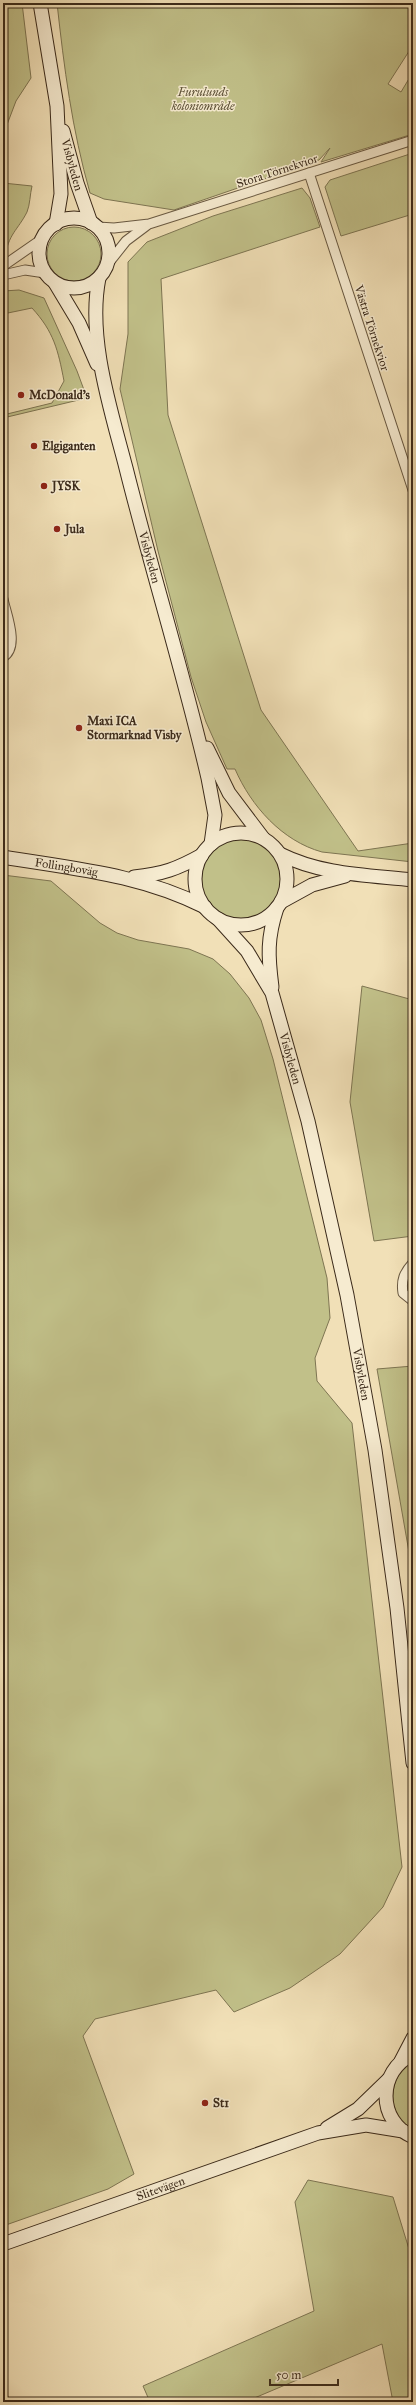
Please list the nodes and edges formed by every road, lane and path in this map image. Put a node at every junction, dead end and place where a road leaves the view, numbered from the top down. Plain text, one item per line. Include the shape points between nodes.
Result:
1 (40, 3) edge
2 (46, 3) edge
3 (50, 62) junction
4 (57, 106) junction
5 (413, 140) edge
6 (310, 173) junction
7 (56, 224) junction
8 (149, 224) junction
9 (94, 225) junction
10 (42, 239) junction
11 (107, 265) junction
12 (3, 266) edge
13 (45, 273) junction
14 (3, 275) edge
15 (99, 278) junction
16 (55, 283) junction
17 (108, 394) junction
18 (413, 490) edge
19 (3, 599) edge
20 (3, 657) edge
21 (194, 720) junction
22 (263, 838) junction
23 (211, 844) junction
24 (280, 854) junction
25 (202, 855) junction
26 (3, 857) edge
27 (353, 875) junction
28 (129, 877) junction
29 (413, 880) edge
30 (279, 905) junction
31 (205, 907) junction
32 (218, 919) junction
33 (272, 993) junction
34 (413, 1263) edge
35 (413, 1301) edge
36 (413, 1763) edge
37 (413, 2038) edge
38 (413, 2054) edge
39 (399, 2063) junction
40 (388, 2079) junction
41 (318, 2133) junction
42 (410, 2136) edge
43 (3, 2244) edge
44 (3, 2398) edge
45 (5, 2402) edge

1 - 3 main road, Visbyleden
2 - 3 main road, Visbyleden
3 - 4 main road, Visbyleden
4 - 7 main road, Visbyleden via 61,194
4 - 9 main road, Visbyleden via 76,183
5 - 6 street, Stora Törnekvior
6 - 8 street, Stora Törnekvior
6 - 18 street, Västra Törnekvior
7 - 9 main road via 76,218
7 - 10 main road
8 - 9 street via 114,228
8 - 11 street via 126,241
9 - 11 main road via 108,245
10 - 12 street
10 - 13 main road via 39,256
11 - 15 main road
13 - 14 street via 26,270
13 - 16 main road
15 - 16 main road via 81,288 70,288
15 - 17 main road, Visbyleden via 95,304 96,320
16 - 17 main road, Visbyleden via 79,323
17 - 21 main road, Visbyleden via 158,592
19 - 20 street via 12,640
21 - 22 main road, Visbyleden via 229,793
21 - 23 main road, Visbyleden via 213,803 214,829
22 - 23 main road via 236,833 225,835
22 - 24 main road
23 - 25 main road
24 - 27 main road via 312,868
24 - 30 main road via 287,875 286,892
25 - 28 main road, Follingboväg via 181,867 160,874
25 - 31 main road via 195,878 198,896
26 - 28 main road, Follingboväg
27 - 29 main road
27 - 30 main road via 312,885
28 - 31 main road, Follingboväg
30 - 32 main road via 267,917 249,924 236,925
30 - 33 main road, Visbyleden via 270,928 268,947
31 - 32 main road
32 - 33 main road, Visbyleden via 247,951
33 - 36 main road, Visbyleden via 308,1121 347,1294 371,1426 397,1608
34 - 35 street via 403,1277 402,1286 403,1293
37 - 39 main road
38 - 39 main road
39 - 40 main road, Slitevägen
40 - 41 main road, Slitevägen via 358,2109
40 - 42 main road via 385,2094 387,2108 393,2121
41 - 42 main road, Slitevägen via 366,2125
41 - 43 main road, Slitevägen
44 - 45 street

